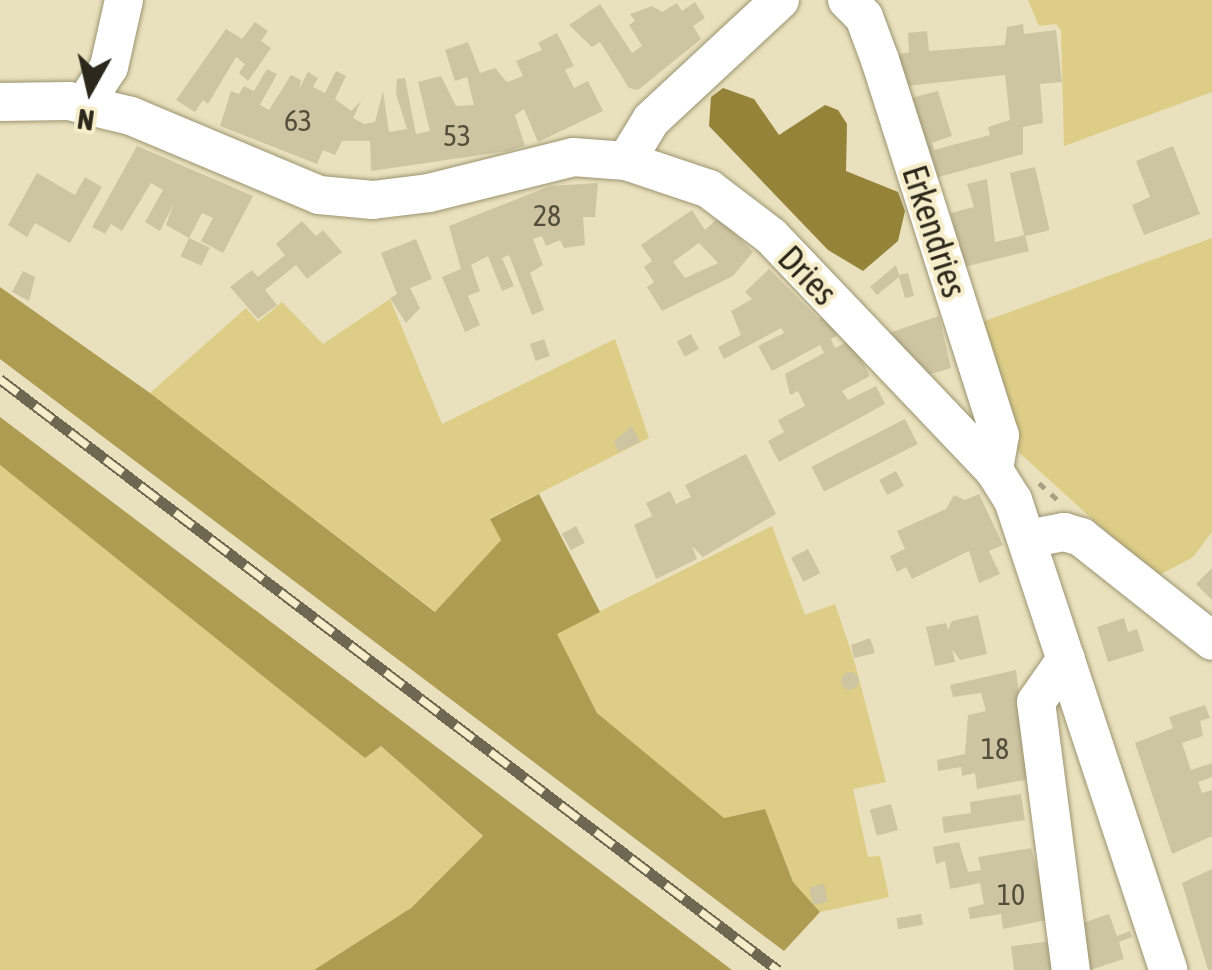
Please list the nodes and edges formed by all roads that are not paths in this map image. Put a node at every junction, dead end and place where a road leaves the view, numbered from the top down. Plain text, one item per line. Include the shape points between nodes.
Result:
1 (124, 0) edge
2 (847, 0) edge
3 (765, 6) edge
4 (0, 102) edge
5 (76, 103) junction
6 (626, 161) junction
7 (994, 470) junction
8 (1028, 539) junction
9 (1212, 641) edge
10 (1066, 659) junction
11 (1071, 970) edge
12 (1168, 970) edge

1 - 5 street via 109,67
2 - 7 street, Erkendries via 864,17 880,60 1000,435
3 - 6 street via 650,120
4 - 5 street, Dries
5 - 6 street, Dries via 131,116 319,194 374,200 573,158
6 - 7 street, Dries via 709,190 771,236
7 - 8 street, Dries
8 - 9 street via 1064,532 1081,537
8 - 10 street, Dries
10 - 11 street via 1036,702
10 - 12 street, Dries

